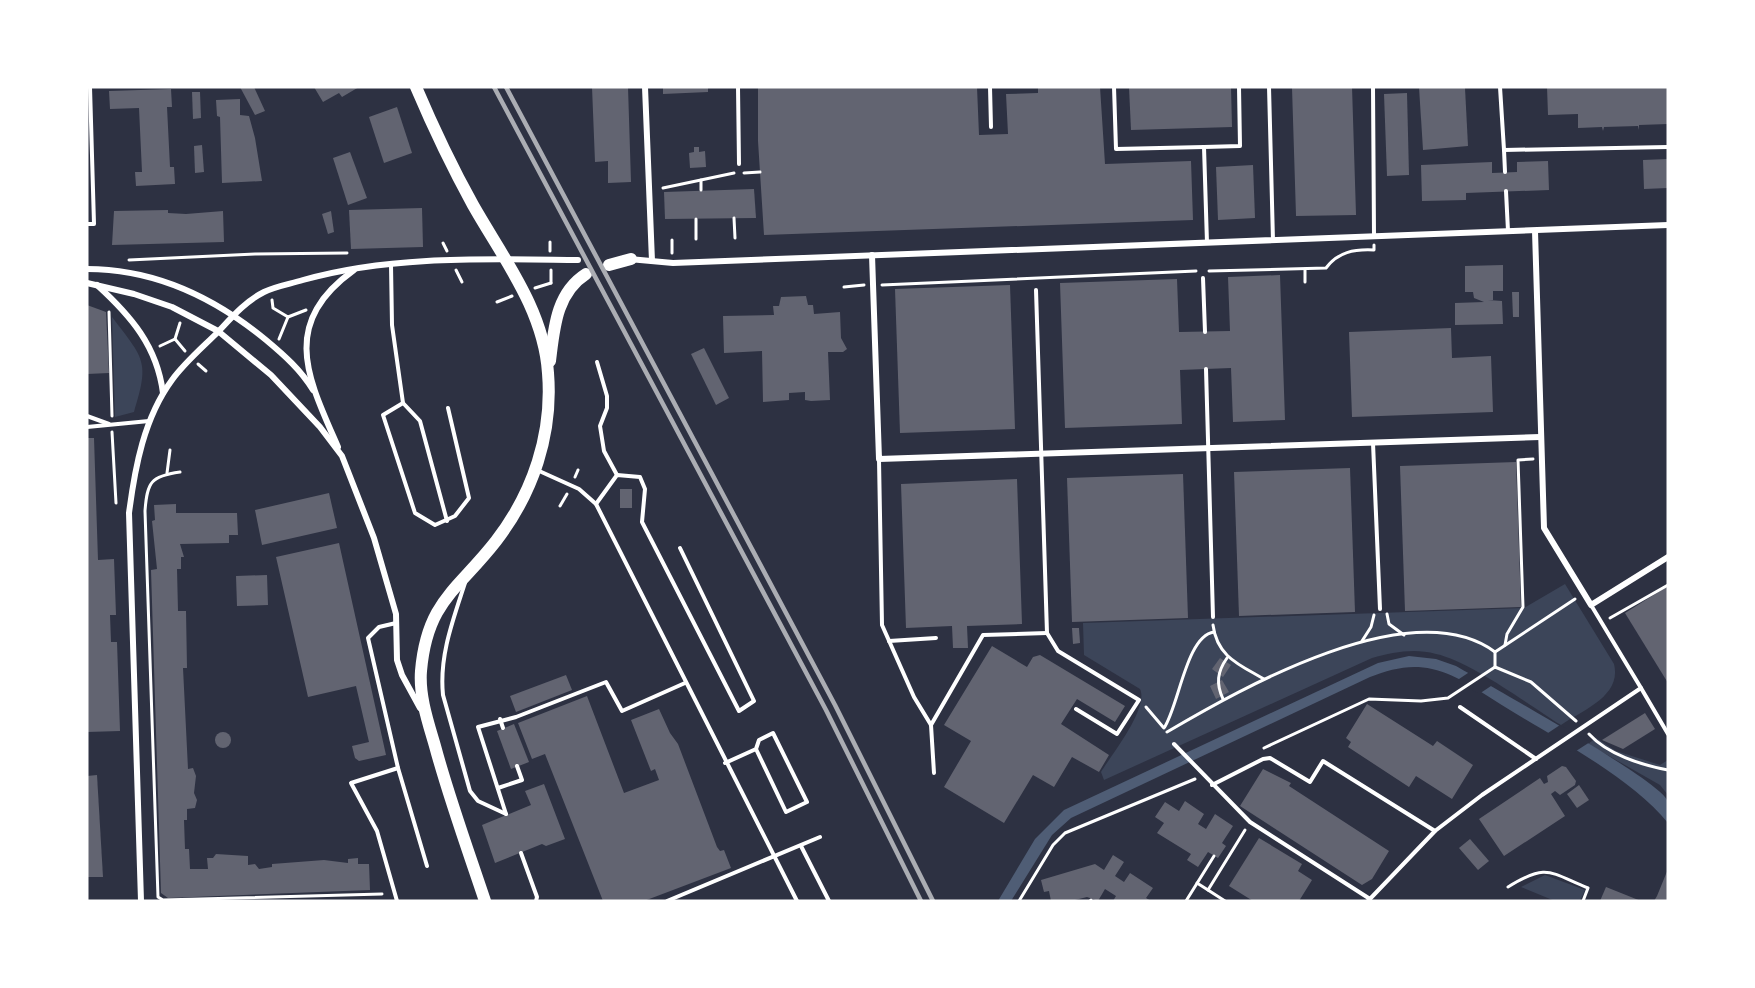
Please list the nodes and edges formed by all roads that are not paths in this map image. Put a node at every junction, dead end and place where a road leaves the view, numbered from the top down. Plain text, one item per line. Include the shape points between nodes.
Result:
1 (90, 87) edge
2 (416, 87) edge
3 (645, 87) edge
4 (738, 87) edge
5 (990, 87) edge
6 (1114, 87) edge
7 (1239, 87) edge
8 (1269, 87) edge
9 (1373, 87) edge
10 (1500, 87) edge
11 (89, 93) edge
12 (991, 127) dead end
13 (1204, 147) junction
14 (1668, 147) edge
15 (1504, 150) junction
16 (739, 164) dead end
17 (1505, 172) dead end
18 (1506, 191) dead end
19 (87, 224) edge
20 (1668, 225) edge
21 (1535, 231) junction
22 (1508, 232) junction
23 (1374, 237) junction
24 (1273, 242) junction
25 (1207, 244) junction
26 (872, 255) junction
27 (631, 259) joint
28 (504, 260) junction
29 (578, 260) dead end
30 (652, 261) junction
31 (608, 262) dead end
32 (391, 265) junction
33 (87, 269) edge
34 (356, 269) junction
35 (586, 274) dead end
36 (1203, 278) dead end
37 (87, 283) edge
38 (96, 284) junction
39 (1036, 290) dead end
40 (235, 315) junction
41 (218, 331) junction
42 (1205, 332) dead end
43 (597, 362) dead end
44 (1206, 369) dead end
45 (548, 371) junction
46 (314, 390) junction
47 (163, 394) junction
48 (403, 403) junction
49 (448, 408) dead end
50 (87, 416) edge
51 (150, 421) junction
52 (111, 424) junction
53 (87, 427) edge
54 (1540, 437) junction
55 (1373, 443) junction
56 (1208, 448) junction
57 (1040, 454) junction
58 (342, 456) junction
59 (879, 459) junction
60 (536, 470) junction
61 (617, 475) junction
62 (596, 504) junction
63 (447, 521) junction
64 (680, 548) dead end
65 (1668, 557) edge
66 (469, 571) junction
67 (1592, 605) junction
68 (1380, 609) road end
69 (1213, 617) road end
70 (396, 622) junction
71 (1047, 633) junction
72 (936, 638) dead end
73 (889, 641) junction
74 (685, 683) junction
75 (1641, 688) junction
76 (1460, 707) dead end
77 (1076, 709) dead end
78 (500, 719) junction
79 (428, 722) junction
80 (931, 724) junction
81 (503, 728) dead end
82 (1668, 734) edge
83 (1174, 744) road end
84 (756, 749) junction
85 (1536, 759) junction
86 (725, 764) junction
87 (518, 766) dead end
88 (398, 768) junction
89 (934, 773) dead end
90 (1212, 785) junction
91 (498, 788) junction
92 (1435, 831) junction
93 (820, 837) dead end
94 (801, 846) junction
95 (520, 853) dead end
96 (773, 858) junction
97 (428, 866) dead end
98 (1369, 900) edge
99 (141, 901) edge
100 (397, 901) edge
101 (485, 901) edge
102 (536, 901) edge
103 (668, 901) edge
104 (796, 901) edge
105 (829, 901) edge

1 - 11 lane
2 - 28 main road via 455,172
3 - 30 street
4 - 16 lane
5 - 12 lane
6 - 13 lane via 1116,149
7 - 13 lane via 1240,146
8 - 24 lane
9 - 23 lane
10 - 15 lane
11 - 19 lane via 94,224
13 - 25 lane
14 - 15 lane
15 - 17 lane
18 - 22 lane
20 - 21 street
21 - 22 street
21 - 54 street
22 - 23 street
23 - 24 street
24 - 25 street
25 - 26 street
26 - 30 street
26 - 59 street
27 - 30 street
27 - 31 main road
28 - 29 street
28 - 32 street
28 - 45 main road via 533,310
32 - 34 street
32 - 48 lane via 392,325
33 - 40 street via 143,276 199,294
34 - 40 street via 270,290
34 - 46 street via 330,289 309,330 306,353
35 - 45 main road via 575,282 559,308
36 - 42 lane
37 - 38 street
38 - 41 street via 172,307
38 - 47 street via 126,311 144,337 158,366
39 - 57 lane
40 - 41 street
40 - 46 street via 281,353
41 - 47 street via 179,371
41 - 58 street via 289,393
43 - 61 lane via 608,396 600,426 602,443
44 - 56 lane
45 - 60 main road via 546,429
46 - 58 street
47 - 51 street
48 - 63 lane via 420,421
48 - 63 lane via 383,415 415,513 435,525
49 - 63 lane via 469,498
50 - 52 lane
51 - 52 lane
51 - 99 street via 137,463 129,513
52 - 53 lane
54 - 55 street
54 - 67 street via 1544,528
55 - 56 street
55 - 68 lane
56 - 57 street
56 - 69 lane
57 - 59 street
57 - 71 lane
58 - 70 street via 374,538
59 - 73 lane via 882,625
60 - 62 lane via 579,489
60 - 66 main road via 505,528
61 - 62 lane
61 - 64 lane via 640,477 645,489 642,522 738,711 754,701
62 - 74 lane
65 - 67 street
66 - 79 main road via 441,603 428,634 421,682
66 - 91 lane via 445,647 443,695 470,791 478,801 506,814
67 - 75 lane
70 - 79 street via 399,668
70 - 88 lane via 379,627 368,638
71 - 77 lane via 1058,651 1138,700 1117,734
71 - 80 lane via 983,635
72 - 73 lane
73 - 80 lane
74 - 78 lane via 622,711 606,682 516,717
74 - 86 lane
75 - 82 lane
75 - 85 lane
76 - 85 lane
78 - 81 lane
78 - 91 lane via 478,728
79 - 101 main road
80 - 89 lane
83 - 90 lane
84 - 84 lane via 786,812 807,802 773,733 759,740
84 - 86 lane
85 - 92 lane
86 - 96 lane
87 - 91 lane via 522,780
88 - 97 lane
88 - 100 lane via 351,783 377,831
90 - 92 lane via 1270,758 1310,782 1323,760
90 - 98 lane via 1250,822
92 - 98 lane
93 - 94 lane
94 - 96 lane
94 - 105 lane
95 - 102 lane
96 - 103 lane
96 - 104 lane

